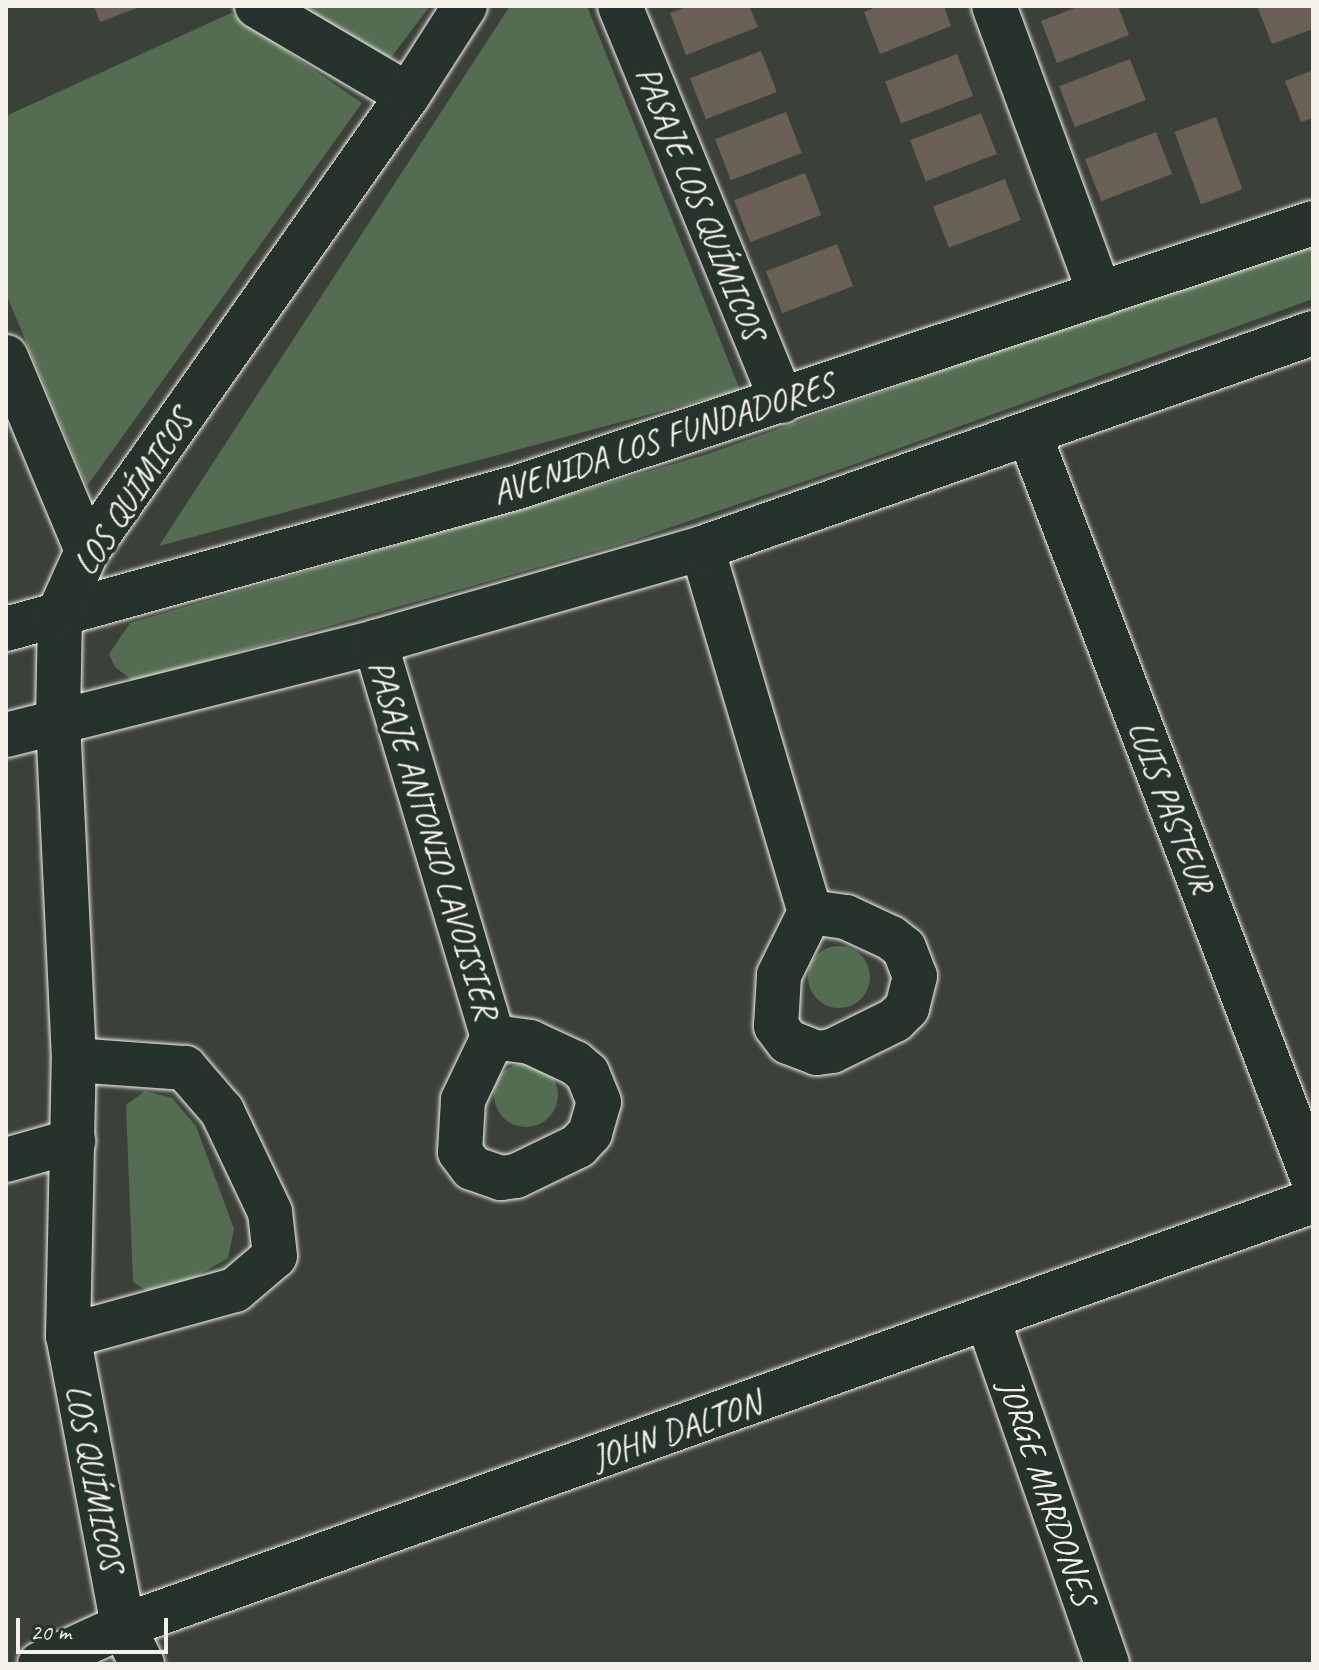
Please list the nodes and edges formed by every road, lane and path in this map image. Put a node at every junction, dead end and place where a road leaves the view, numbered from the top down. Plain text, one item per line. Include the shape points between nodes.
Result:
1 (257, 6) edge
2 (465, 6) edge
3 (620, 6) edge
4 (994, 6) edge
5 (408, 95) junction
6 (1313, 223) edge
7 (1100, 294) junction
8 (1313, 333) edge
9 (6, 357) edge
10 (782, 401) junction
11 (1030, 436) junction
12 (702, 548) junction
13 (87, 551) junction
14 (60, 611) junction
15 (6, 629) edge
16 (375, 642) junction
17 (58, 720) junction
18 (6, 735) edge
19 (810, 912) dead end
20 (493, 1037) dead end
21 (74, 1060) junction
22 (73, 1141) junction
23 (6, 1160) edge
24 (1313, 1179) edge
25 (1313, 1201) edge
26 (988, 1320) junction
27 (68, 1336) junction
28 (132, 1645) edge
29 (6, 1652) edge
30 (15, 1664) edge
31 (40, 1664) edge
32 (1107, 1664) edge

1 - 5 street
2 - 5 street, LOS QUÍMICOS
3 - 10 street, PASAJE LOS QUÍMICOS
4 - 7 street
5 - 13 street, LOS QUÍMICOS
6 - 7 street, AVENIDA LOS FUNDADORES
7 - 10 street, AVENIDA LOS FUNDADORES
8 - 11 street
9 - 13 street
10 - 14 street, AVENIDA LOS FUNDADORES via 518,487
11 - 12 street
11 - 24 street, LUIS PASTEUR
12 - 16 street
12 - 19 street
13 - 14 street, LOS QUÍMICOS
14 - 15 street, AVENIDA LOS FUNDADORES
14 - 17 street, LOS QUÍMICOS
16 - 17 street
16 - 20 street, PASAJE ANTONIO LAVOISIER
17 - 18 street
17 - 21 street, LOS QUÍMICOS
21 - 22 street, LOS QUÍMICOS
21 - 27 street, LOS QUÍMICOS via 185,1068 222,1111 270,1212 275,1256 235,1290
22 - 23 street
22 - 27 street, LOS QUÍMICOS
25 - 26 street, JOHN DALTON
26 - 28 street, JOHN DALTON
26 - 32 street, JORGE MARDONES
27 - 28 street, LOS QUÍMICOS
28 - 31 street, JOHN DALTON
29 - 30 street

